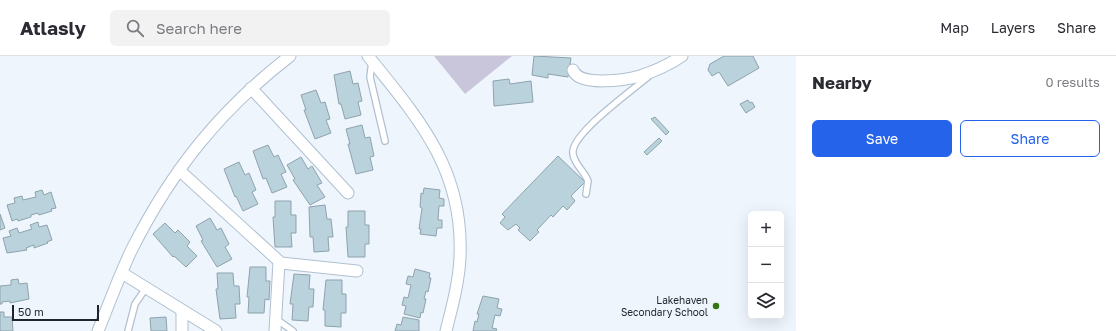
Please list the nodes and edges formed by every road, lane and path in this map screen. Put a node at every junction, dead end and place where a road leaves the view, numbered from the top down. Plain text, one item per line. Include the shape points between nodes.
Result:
1 (290, 56) edge
2 (682, 56) edge
3 (370, 59) edge
4 (658, 68) junction
5 (573, 70) dead end
6 (251, 88) junction
7 (385, 141) dead end
8 (179, 170) junction
9 (348, 193) dead end
10 (586, 194) dead end
11 (279, 262) junction
12 (357, 271) dead end
13 (122, 273) junction
14 (146, 288) junction
15 (182, 311) junction
16 (276, 319) junction
17 (98, 331) edge
18 (128, 331) edge
19 (182, 331) edge
20 (216, 331) edge
21 (275, 331) edge
22 (293, 331) edge
23 (446, 331) edge

1 - 6 street
2 - 4 street
3 - 7 lane via 370,77
3 - 23 street via 436,146 457,207 460,258
4 - 5 street via 636,77 614,80 584,80
4 - 10 lane via 588,126 575,142 574,158 588,181
6 - 8 street via 220,118
6 - 9 street
8 - 11 street
8 - 13 street via 162,194
11 - 12 street
11 - 16 street
13 - 14 street
13 - 17 street
14 - 15 street
14 - 18 lane via 135,304
15 - 19 street
15 - 20 street
16 - 21 street
16 - 22 lane

